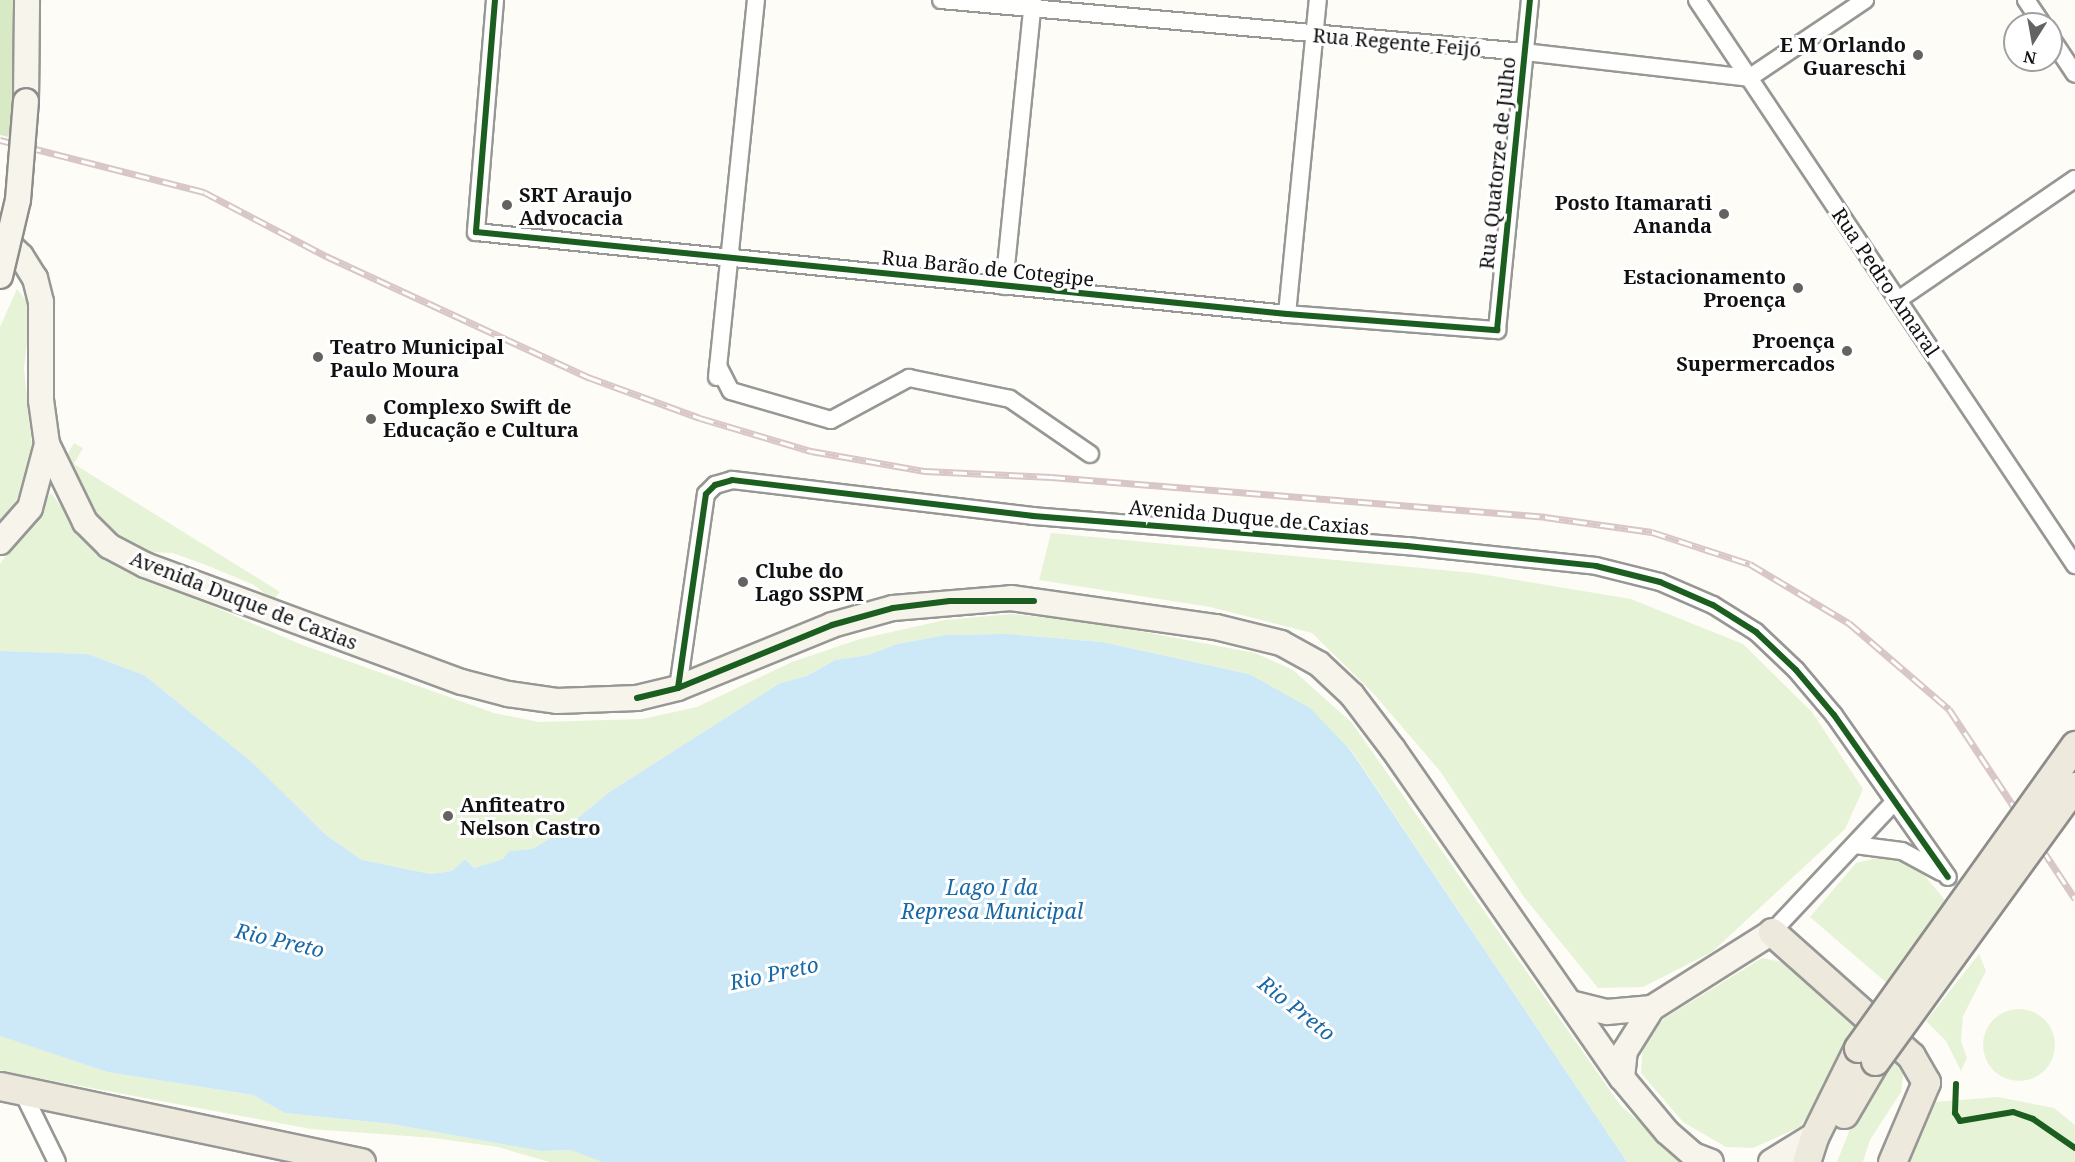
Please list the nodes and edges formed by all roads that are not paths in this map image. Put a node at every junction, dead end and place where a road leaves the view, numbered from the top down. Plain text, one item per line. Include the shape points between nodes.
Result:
1 (27, 0) edge
2 (495, 0) edge
3 (756, 0) edge
4 (941, 0) edge
5 (1318, 0) edge
6 (1530, 0) edge
7 (1697, 0) edge
8 (1865, 0) edge
9 (1033, 5) edge
10 (1315, 35) junction
11 (1525, 52) junction
12 (2063, 56) edge
13 (2075, 74) edge
14 (1749, 78) junction
15 (2075, 179) edge
16 (0, 236) edge
17 (729, 257) junction
18 (0, 276) edge
19 (1004, 286) junction
20 (1898, 300) junction
21 (1287, 314) junction
22 (1497, 330) joint
23 (46, 444) junction
24 (1090, 454) dead end
25 (0, 542) edge
26 (2075, 565) edge
27 (678, 688) junction
28 (2075, 745) edge
29 (2075, 786) edge
30 (1893, 803) junction
31 (1855, 845) junction
32 (1772, 932) junction
33 (1574, 1004) junction
34 (1652, 1008) junction
35 (1866, 1054) junction
36 (1622, 1078) junction
37 (11, 1088) edge
38 (1815, 1135) junction
39 (57, 1162) edge
40 (361, 1162) edge
41 (1711, 1162) edge
42 (1771, 1162) edge
43 (1806, 1162) edge
44 (1824, 1162) edge
45 (1892, 1162) edge

1 - 18 main road, bridge via 26,101 18,200
2 - 17 street, Rua Barão de Cotegipe via 476,232
3 - 17 street
4 - 9 street, Rua Regente Feijó
5 - 10 street
6 - 11 street, Rua Quatorze de Julho
7 - 14 street, Rua Pedro Amaral
8 - 14 street
9 - 10 street, Rua Regente Feijó
9 - 19 street
10 - 11 street, Rua Regente Feijó
10 - 21 street
11 - 14 street, Rua Regente Feijó
11 - 22 street, Rua Quatorze de Julho
12 - 13 street
14 - 20 street, Rua Pedro Amaral
15 - 20 street
16 - 23 main road, Avenida Duque de Caxias via 21,256 35,278 40,302 41,400
17 - 19 street, Rua Barão de Cotegipe
17 - 24 street via 717,374 731,390 831,420 909,378 1010,399
19 - 21 street, Rua Barão de Cotegipe
20 - 26 street, Rua Pedro Amaral
21 - 22 street, Rua Barão de Cotegipe
23 - 25 main road via 30,508
23 - 27 main road, Avenida Duque de Caxias via 85,522 109,546 145,565 462,682 508,694 602,701
27 - 30 street, Avenida Duque de Caxias via 706,494 715,485 732,480 1033,516 1407,546 1596,566 1660,582 1713,605 1756,632 1796,670 1834,715
27 - 33 main road, Avenida Duque de Caxias via 832,625 893,608 950,601 1011,598 1103,609 1216,627 1281,643 1319,664 1352,695
28 - 35 main road, bridge
29 - 35 main road, bridge
30 - 31 street
30 - 31 street via 1948,877 1902,851
31 - 32 street
32 - 34 main road
32 - 45 main road via 1911,1056 1926,1082
33 - 34 main road via 1607,1012
33 - 36 main road, Avenida Duque de Caxias
34 - 36 main road via 1625,1051
35 - 38 main road
35 - 44 main road
36 - 41 main road, Avenida Duque de Caxias via 1667,1132 1693,1155
37 - 39 street
37 - 40 main road
38 - 42 main road
38 - 43 main road

